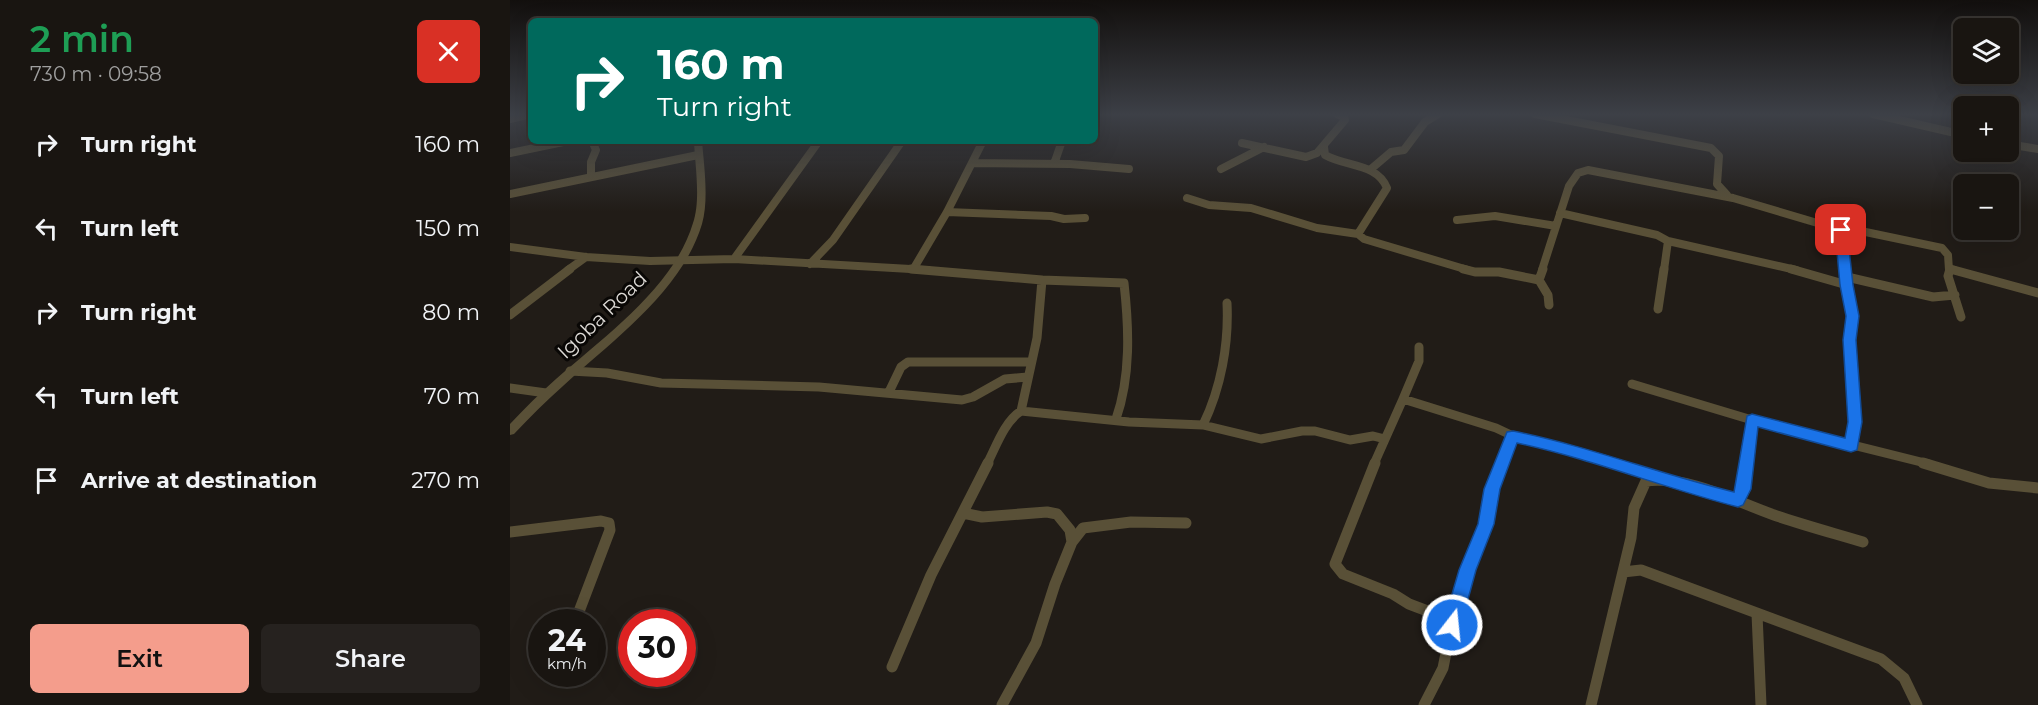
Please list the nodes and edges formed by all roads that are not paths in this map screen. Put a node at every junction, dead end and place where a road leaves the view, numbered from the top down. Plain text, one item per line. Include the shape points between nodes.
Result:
1 (539, 147) edge
2 (595, 147) edge
3 (698, 147) edge
4 (815, 147) edge
5 (899, 147) edge
6 (980, 147) edge
7 (1060, 147) edge
8 (1264, 147) joint
9 (1324, 147) joint
10 (1406, 147) edge
11 (1706, 147) edge
12 (510, 153) edge
13 (698, 155) junction
14 (972, 163) junction
15 (1053, 164) junction
16 (1129, 169) dead end
17 (1221, 169) dead end
18 (1371, 169) junction
19 (591, 177) junction
20 (1719, 188) junction
21 (1706, 193) junction
22 (510, 194) edge
23 (1187, 198) dead end
24 (1733, 198) junction
25 (947, 212) junction
26 (1560, 213) junction
27 (1085, 218) dead end
28 (1457, 220) dead end
29 (1557, 226) junction
30 (1841, 230) junction
31 (1358, 234) junction
32 (1668, 241) junction
33 (510, 247) edge
34 (586, 257) junction
35 (734, 259) junction
36 (681, 260) junction
37 (810, 264) junction
38 (914, 268) junction
39 (1950, 269) junction
40 (1042, 280) junction
41 (1539, 280) junction
42 (1847, 281) junction
43 (2038, 293) edge
44 (1955, 295) junction
45 (1227, 303) dead end
46 (1549, 305) dead end
47 (1658, 309) dead end
48 (510, 315) edge
49 (1961, 317) dead end
50 (1419, 347) dead end
51 (1030, 362) junction
52 (570, 371) junction
53 (1028, 377) junction
54 (1632, 384) dead end
55 (510, 388) edge
56 (889, 392) junction
57 (546, 393) junction
58 (1403, 399) junction
59 (1022, 411) junction
60 (1116, 419) junction
61 (1752, 420) junction
62 (1203, 424) junction
63 (510, 431) edge
64 (1513, 436) junction
65 (1384, 439) junction
66 (1851, 446) junction
67 (1664, 479) junction
68 (2038, 488) edge
69 (1738, 500) junction
70 (963, 513) junction
71 (1186, 523) dead end
72 (510, 532) edge
73 (1072, 542) junction
74 (1863, 542) dead end
75 (1623, 572) junction
76 (580, 609) edge
77 (1454, 613) junction
78 (1757, 614) junction
79 (892, 667) dead end
80 (1002, 705) edge
81 (1424, 705) edge
82 (1591, 705) edge
83 (1761, 705) edge
84 (1917, 705) edge

1 - 12 street
2 - 19 street
3 - 13 street, Igoba Road
4 - 35 street
5 - 37 street via 837,237
6 - 14 street
7 - 15 street
8 - 9 street via 1306,157
8 - 17 street
9 - 18 street via 1324,155 1332,160
10 - 18 street via 1391,152
11 - 20 street via 1719,156
13 - 19 street
13 - 36 street, Igoba Road via 698,221
14 - 15 street
14 - 25 street
15 - 16 street
18 - 31 street via 1387,188
19 - 22 street
20 - 21 street
20 - 24 street
21 - 24 street
21 - 26 street via 1588,170 1574,177
23 - 31 street via 1209,206 1251,208 1317,228
24 - 30 street
25 - 27 street
25 - 38 street
26 - 29 street
26 - 32 street via 1657,235
28 - 29 street via 1486,215
29 - 41 street
30 - 39 street via 1942,248 1948,255
30 - 42 street
31 - 41 street via 1475,272
32 - 42 street
32 - 47 street
33 - 34 street
34 - 36 street
34 - 48 street
35 - 36 street
35 - 37 street
36 - 52 street, Igoba Road via 645,305
37 - 38 street
38 - 40 street
39 - 43 street
39 - 44 street via 1947,273
40 - 51 street via 1037,338
40 - 60 street via 1124,283 1126,367
41 - 46 street
42 - 44 street via 1933,297
42 - 66 street via 1853,316 1850,340 1855,422
44 - 49 street
45 - 62 street via 1229,323 1222,365 1213,404
50 - 58 street via 1419,361
51 - 53 street
51 - 56 street via 908,362 901,367
52 - 56 street via 661,383 739,383
52 - 57 street, Igoba Road
53 - 56 street via 1005,380 962,400
53 - 59 street
54 - 61 street
55 - 57 street
57 - 63 street, Igoba Road
58 - 64 street
58 - 65 street
59 - 60 street
59 - 70 street via 1001,436
60 - 62 street
61 - 66 street
61 - 69 street via 1743,489
62 - 65 street via 1261,439 1302,431 1350,440 1373,436
64 - 67 street
64 - 77 street via 1492,489 1486,524
65 - 77 street via 1335,564 1343,574 1408,604 1438,615
66 - 68 street via 2002,486
67 - 69 street
67 - 75 street via 1646,481 1641,487 1632,515
69 - 74 street via 1773,515
70 - 73 street via 982,517 1057,514 1070,530
70 - 79 street via 931,575
71 - 73 street via 1131,522 1083,528
72 - 76 street via 609,523 610,530
73 - 80 street via 1036,643
75 - 78 street via 1641,570
75 - 82 street
77 - 81 street via 1443,668
78 - 83 street
78 - 84 street via 1881,659 1902,673

